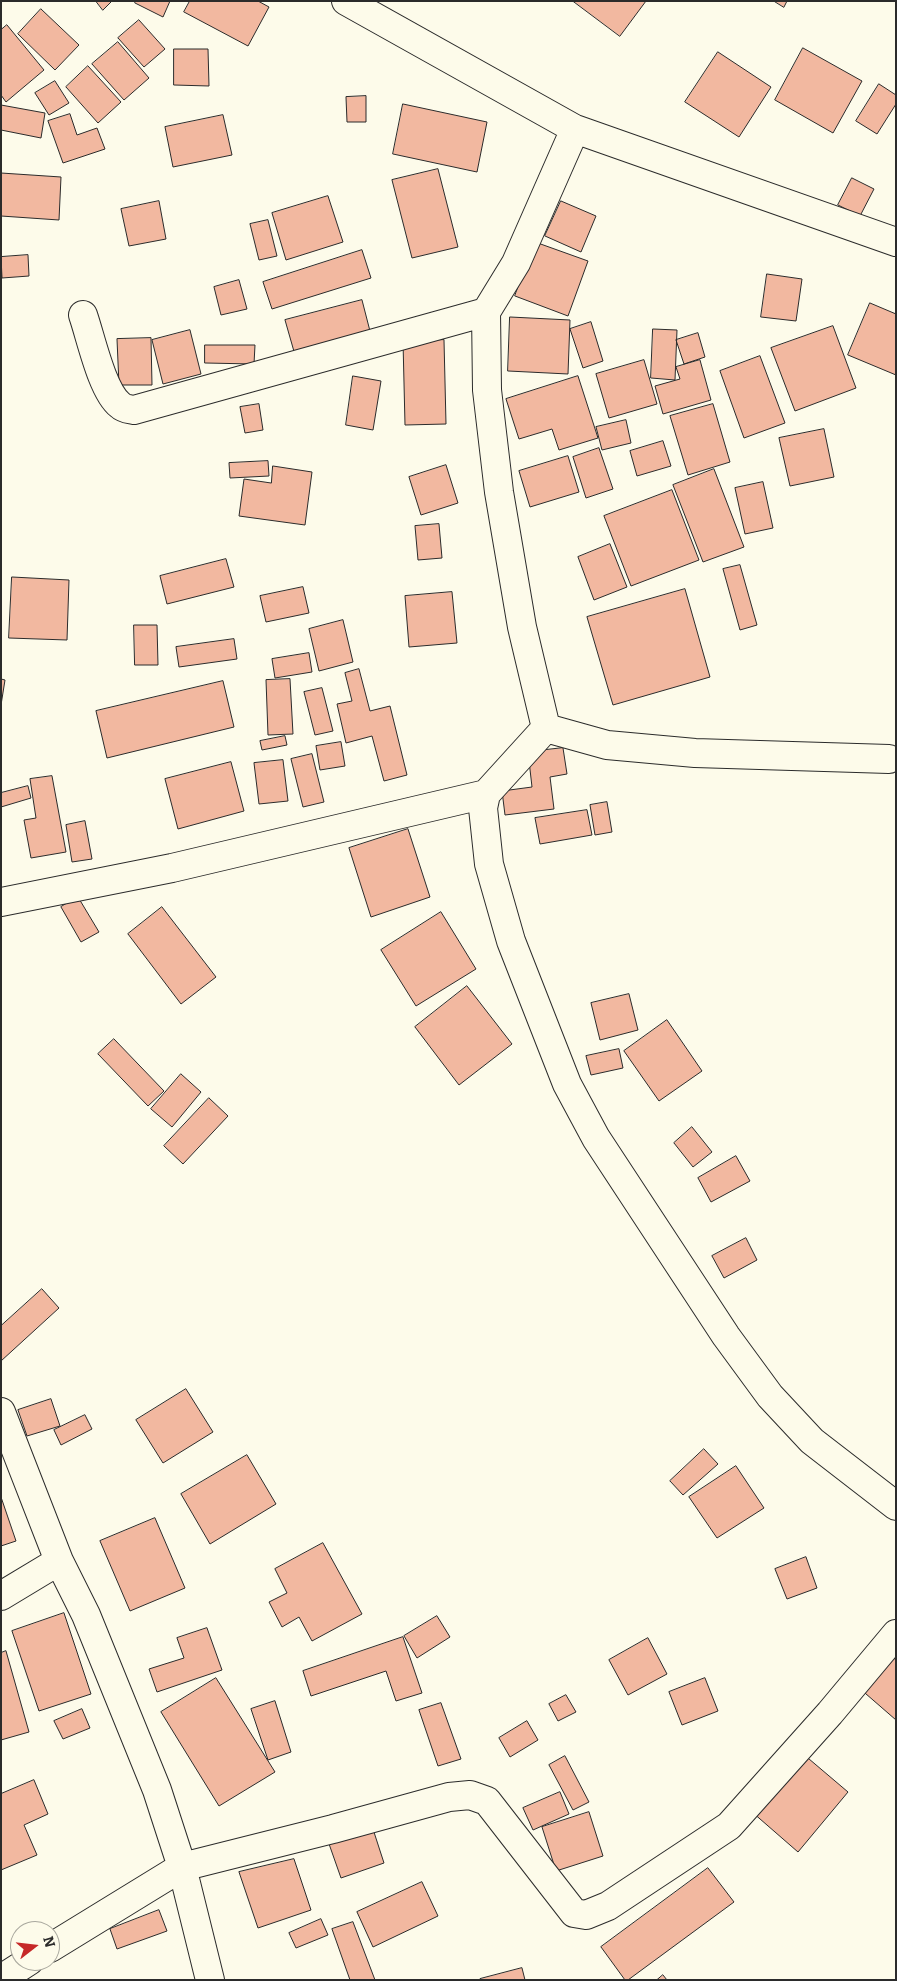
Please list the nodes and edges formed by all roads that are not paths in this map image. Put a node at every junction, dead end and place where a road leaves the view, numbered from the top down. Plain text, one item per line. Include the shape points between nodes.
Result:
1 (346, 1) edge
2 (575, 129) junction
3 (896, 242) edge
4 (486, 312) junction
5 (83, 315) dead end
6 (546, 728) junction
7 (890, 759) dead end
8 (486, 794) junction
9 (1, 902) edge
10 (1, 1412) edge
11 (896, 1506) edge
12 (60, 1561) junction
13 (1, 1596) edge
14 (896, 1634) edge
15 (182, 1867) junction
16 (60, 1942) edge
17 (14, 1971) edge
18 (1, 1980) edge
19 (210, 1980) edge

1 - 2 street
2 - 3 street
2 - 4 street via 516,263
4 - 5 street via 134,410 122,407 106,387
4 - 6 street via 487,390 499,492 522,627
6 - 7 street via 607,745 695,753
6 - 8 street
8 - 9 street via 172,868
8 - 11 street via 483,808 489,864 511,940 567,1084 596,1138 726,1336 770,1396 812,1441
10 - 12 street
12 - 13 street
12 - 15 street via 86,1615 153,1781
14 - 15 street via 830,1714 729,1826 608,1906 586,1915 574,1913 487,1801 470,1795 449,1797
15 - 16 street
15 - 19 street
17 - 18 street

